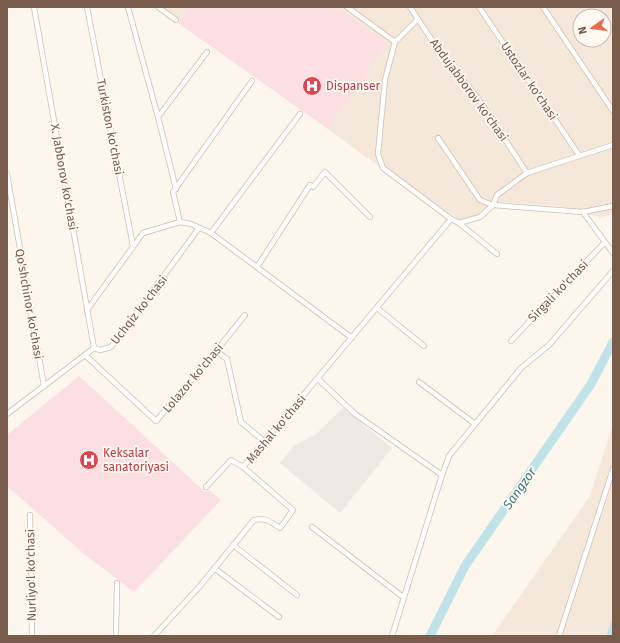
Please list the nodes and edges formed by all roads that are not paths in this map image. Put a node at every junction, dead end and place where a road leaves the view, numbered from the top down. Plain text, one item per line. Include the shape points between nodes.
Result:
1 (34, 7) edge
2 (87, 7) edge
3 (128, 7) edge
4 (158, 7) edge
5 (347, 7) edge
6 (410, 7) edge
7 (479, 7) edge
8 (543, 7) edge
9 (418, 19) junction
10 (176, 20) dead end
11 (395, 42) junction
12 (207, 52) dead end
13 (252, 81) dead end
14 (613, 111) edge
15 (300, 114) dead end
16 (158, 118) junction
17 (438, 138) dead end
18 (613, 145) edge
19 (579, 156) junction
20 (527, 172) junction
21 (7, 174) edge
22 (176, 188) junction
23 (493, 205) junction
24 (613, 206) edge
25 (583, 212) junction
26 (370, 218) dead end
27 (451, 220) junction
28 (180, 222) junction
29 (459, 223) junction
30 (199, 228) junction
31 (211, 233) junction
32 (605, 242) junction
33 (133, 246) junction
34 (613, 253) edge
35 (497, 254) dead end
36 (257, 267) junction
37 (613, 271) edge
38 (377, 308) junction
39 (87, 310) junction
40 (244, 315) dead end
41 (352, 338) junction
42 (511, 340) dead end
43 (424, 346) dead end
44 (94, 348) junction
45 (216, 351) junction
46 (84, 355) junction
47 (318, 379) junction
48 (418, 382) dead end
49 (44, 386) junction
50 (7, 414) edge
51 (475, 424) junction
52 (265, 442) junction
53 (243, 467) junction
54 (613, 469) edge
55 (442, 475) junction
56 (206, 487) dead end
57 (30, 515) dead end
58 (312, 527) dead end
59 (233, 545) junction
60 (214, 568) junction
61 (117, 583) dead end
62 (297, 595) dead end
63 (403, 597) junction
64 (279, 616) dead end
65 (32, 636) edge
66 (116, 636) edge
67 (154, 636) edge
68 (392, 636) edge
69 (559, 636) edge

1 - 39 street, X. Jabborov ko'chasi
2 - 33 street, Turkiston ko'chasi
3 - 16 street
4 - 10 street
5 - 11 street
6 - 9 street, Abdujabborov ko'chasi
7 - 19 street, Ustozlar ko'chasi
8 - 14 street
9 - 11 street
9 - 20 street, Abdujabborov ko'chasi via 441,54 477,98
11 - 27 street via 385,80 378,154 383,168
12 - 16 street
13 - 22 street
15 - 31 street
16 - 22 street
17 - 23 street via 480,200
18 - 19 street
19 - 20 street
20 - 23 street via 497,195
21 - 49 street, Qo'shchinor ko'chasi
22 - 28 street via 173,192
23 - 25 street
23 - 29 street via 480,217
24 - 25 street
25 - 32 street
26 - 36 street via 325,172 313,187 310,185
27 - 29 street
27 - 38 street, Mashal ko'chasi
28 - 30 street
28 - 33 street via 143,233
29 - 35 street
30 - 31 street
30 - 44 street, Uchqiz ko'chasi via 111,347 100,350
31 - 36 street
32 - 34 street
32 - 42 street, Sirgali ko'chasi
33 - 39 street
36 - 41 street
37 - 51 street via 549,345 522,368
38 - 41 street, Mashal ko'chasi
38 - 43 street
39 - 44 street, X. Jabborov ko'chasi
40 - 45 street, Lolazor ko'chasi
41 - 47 street, Mashal ko'chasi
44 - 46 street, Uchqiz ko'chasi
45 - 46 street, Lolazor ko'chasi via 156,421
45 - 52 street via 226,359 241,422
46 - 49 street, Uchqiz ko'chasi
47 - 52 street, Mashal ko'chasi
47 - 55 street via 355,414
48 - 51 street
49 - 50 street, Uchqiz ko'chasi
51 - 55 street via 449,456
52 - 53 street, Mashal ko'chasi
53 - 56 street via 231,460
53 - 59 street, Mashal ko'chasi via 294,510 280,528 267,519 254,520
54 - 69 street
55 - 63 street
57 - 65 street, Nurliyo'l ko'chasi
58 - 63 street
59 - 60 street, Mashal ko'chasi
59 - 62 street
60 - 64 street
60 - 67 street, Mashal ko'chasi
61 - 66 street
63 - 68 street

